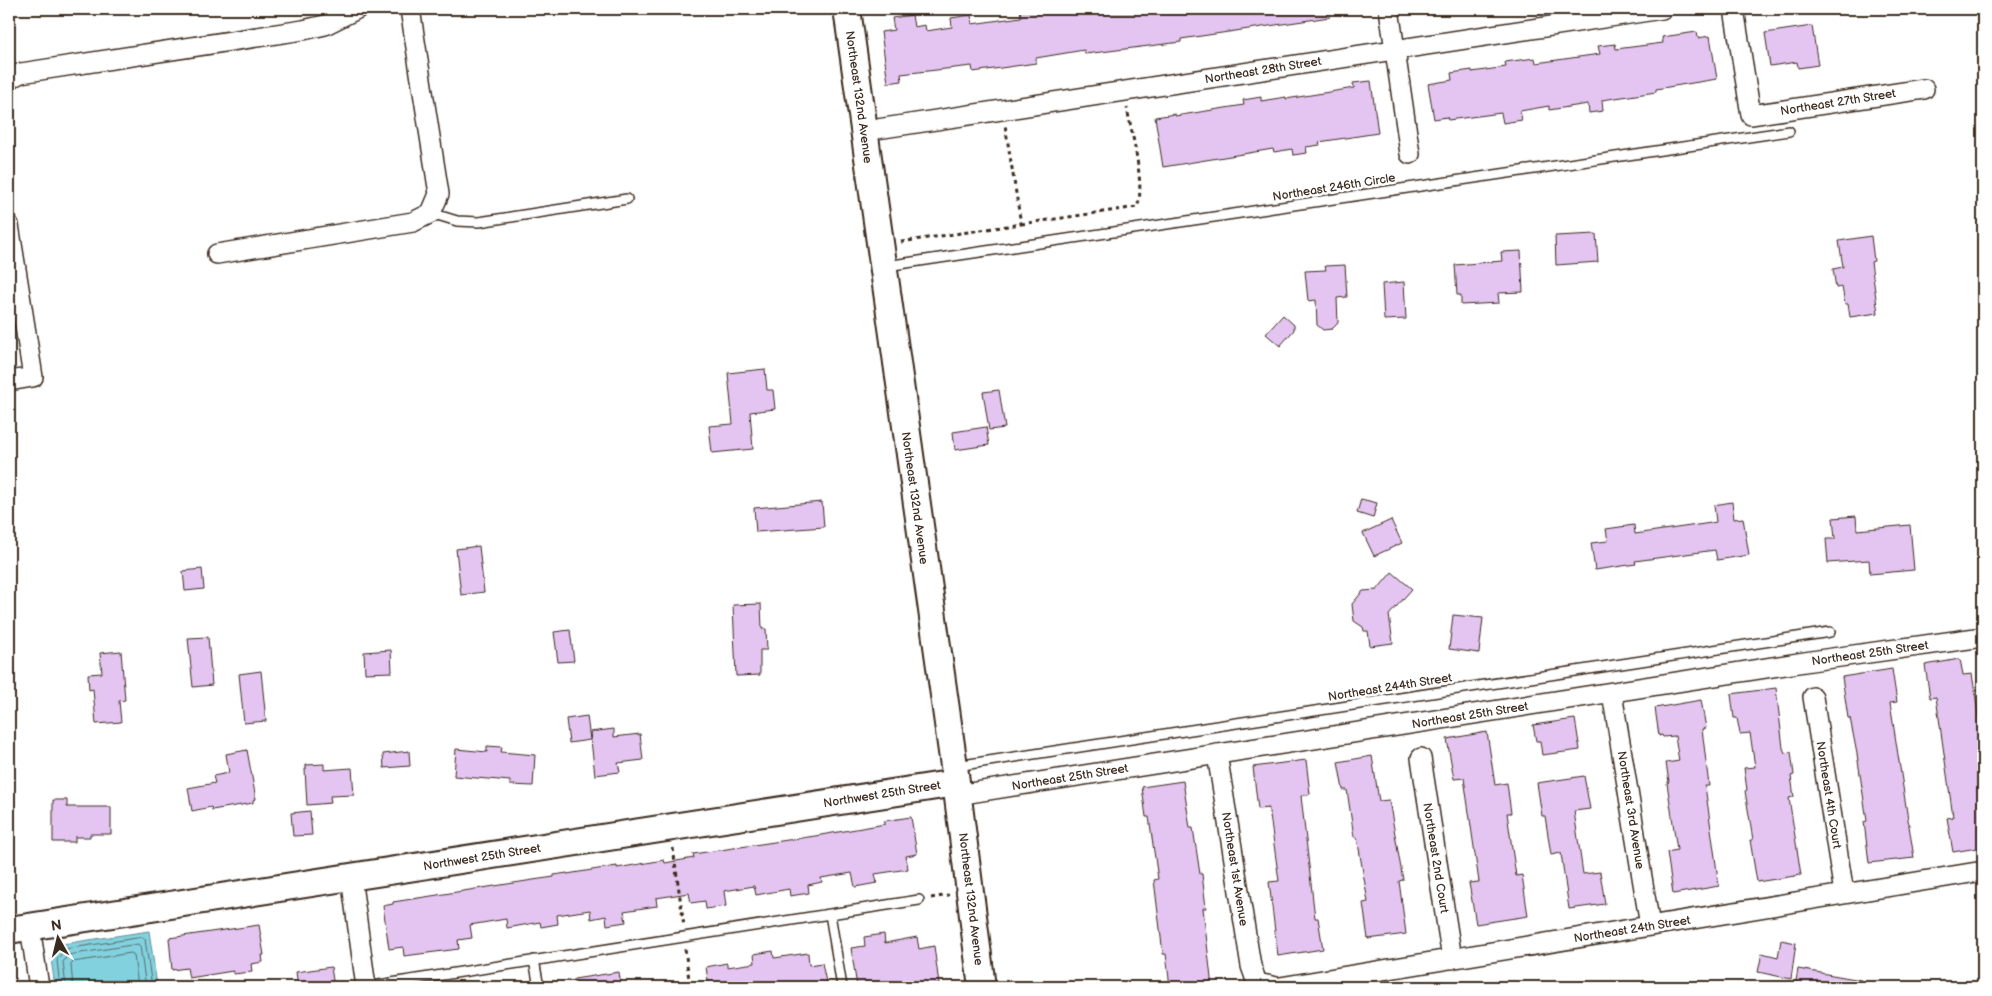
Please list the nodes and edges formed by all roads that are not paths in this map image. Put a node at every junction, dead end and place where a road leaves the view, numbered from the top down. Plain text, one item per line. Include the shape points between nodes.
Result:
1 (357, 9) edge
2 (410, 9) edge
3 (847, 9) edge
4 (1389, 9) edge
5 (1662, 9) edge
6 (1734, 9) edge
7 (1395, 50) junction
8 (9, 79) edge
9 (1924, 89) dead end
10 (864, 131) junction
11 (1789, 131) dead end
12 (1410, 154) dead end
13 (627, 199) dead end
14 (431, 213) junction
15 (9, 225) edge
16 (217, 254) dead end
17 (882, 256) junction
18 (9, 381) edge
19 (1830, 632) dead end
20 (1983, 637) edge
21 (1612, 693) junction
22 (1814, 697) dead end
23 (1217, 754) junction
24 (1421, 758) dead end
25 (956, 781) junction
26 (1983, 870) edge
27 (352, 877) junction
28 (1844, 894) junction
29 (919, 900) road end
30 (830, 914) junction
31 (1650, 926) junction
32 (19, 928) edge
33 (1452, 959) junction
34 (534, 960) junction
35 (1257, 983) joint
36 (38, 987) edge
37 (366, 987) edge
38 (538, 987) edge
39 (842, 987) edge
40 (982, 987) edge
41 (1278, 987) edge

1 - 8 street via 325,25 303,30 21,73
2 - 14 street via 439,194
3 - 10 street, Northeast 132nd Avenue
4 - 7 street
5 - 7 street, Northeast 28th Street
6 - 9 street, Northeast 27th Street via 1751,115
7 - 10 street, Northeast 28th Street
7 - 12 street
10 - 17 street, Northeast 132nd Avenue
11 - 17 lane, Northeast 246th Circle
13 - 14 lane via 479,222 457,221
14 - 16 street via 413,222
15 - 18 street via 33,377
17 - 25 street, Northeast 132nd Avenue
19 - 25 lane, Northeast 244th Street
20 - 21 street, Northeast 25th Street
21 - 23 street, Northeast 25th Street
21 - 31 street, Northeast 3rd Avenue
22 - 28 street, Northeast 4th Court
23 - 25 street, Northeast 25th Street
23 - 35 street, Northeast 1st Avenue via 1251,966
24 - 33 street, Northeast 2nd Court
25 - 27 street, Northwest 25th Street
25 - 40 street, Northeast 132nd Avenue
26 - 28 street, Northeast 24th Street
27 - 32 street, Northwest 25th Street
27 - 37 street
28 - 31 street, Northeast 24th Street
29 - 30 lane
30 - 34 lane
30 - 39 lane
31 - 33 street, Northeast 24th Street
32 - 36 street
33 - 41 street, Northeast 24th Street
34 - 37 lane
34 - 38 lane
35 - 41 street, Northeast 24th Street

